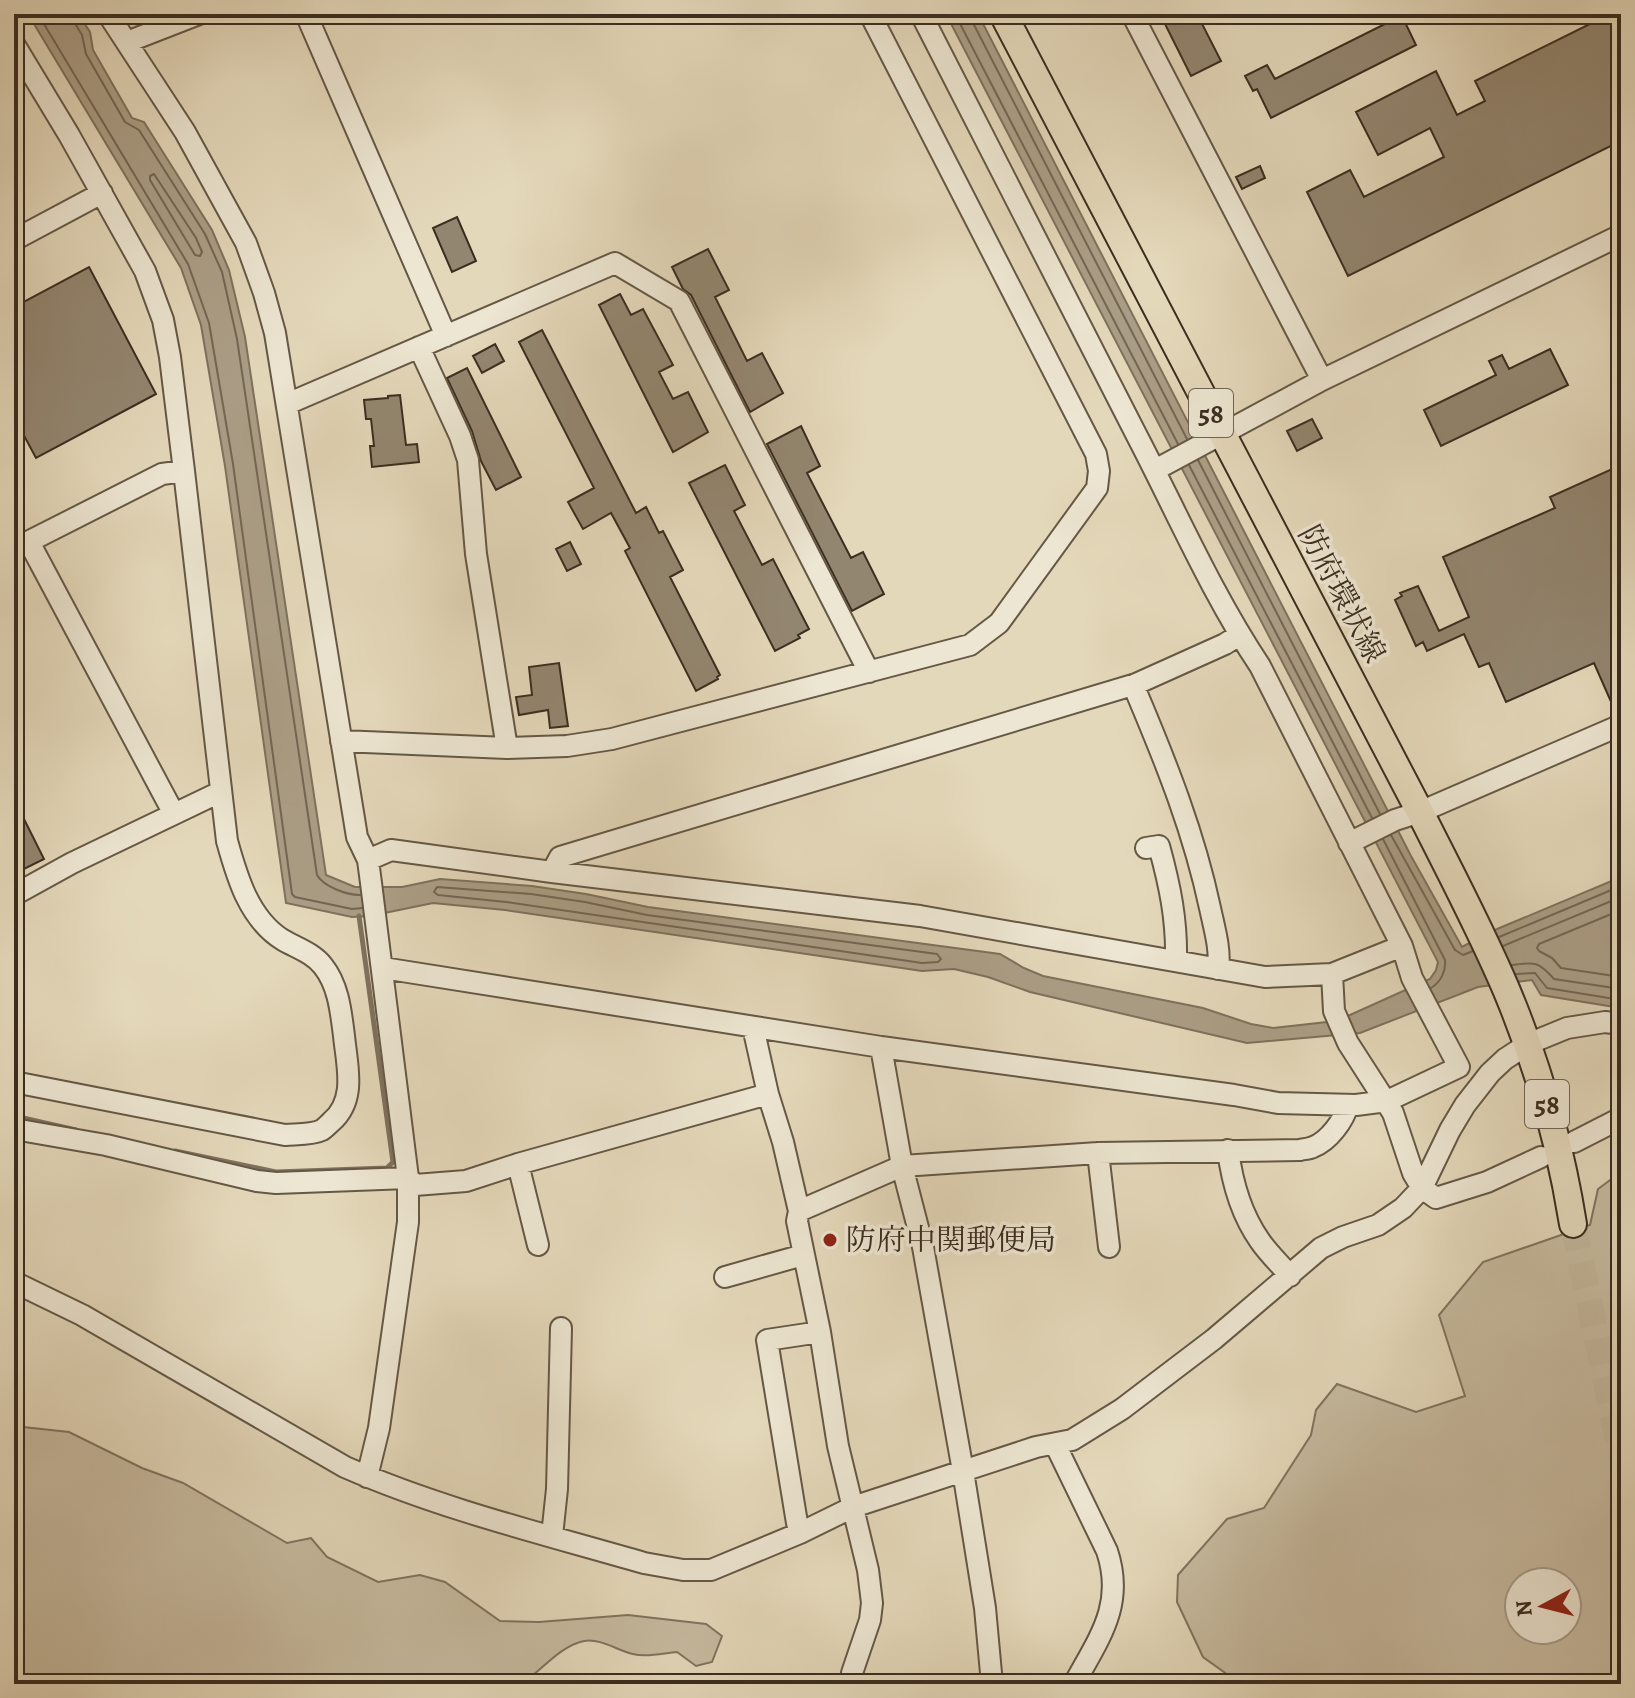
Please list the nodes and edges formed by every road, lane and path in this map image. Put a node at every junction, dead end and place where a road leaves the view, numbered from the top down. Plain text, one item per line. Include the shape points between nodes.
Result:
1 (108, 14) edge
2 (199, 14) edge
3 (306, 14) edge
4 (870, 14) edge
5 (921, 14) edge
6 (1003, 14) edge
7 (1132, 14) edge
8 (127, 42) junction
9 (14, 44) edge
10 (102, 193) junction
11 (1621, 235) edge
12 (14, 240) edge
13 (446, 336) junction
14 (419, 347) junction
15 (1322, 380) junction
16 (287, 404) junction
17 (1222, 435) junction
18 (1159, 468) junction
19 (184, 471) junction
20 (21, 546) edge
21 (1239, 635) junction
22 (869, 672) junction
23 (1136, 684) junction
24 (1621, 725) edge
25 (341, 741) junction
26 (507, 748) junction
27 (220, 792) junction
28 (174, 814) junction
29 (1408, 816) junction
30 (1353, 841) junction
31 (1146, 848) dead end
32 (368, 860) junction
33 (552, 872) junction
34 (14, 895) edge
35 (1402, 946) junction
36 (1176, 961) junction
37 (383, 968) junction
38 (1218, 969) junction
39 (1332, 974) junction
40 (1621, 1024) edge
41 (753, 1027) junction
42 (1528, 1044) junction
43 (881, 1047) junction
44 (14, 1082) edge
45 (768, 1094) junction
46 (1387, 1101) junction
47 (1348, 1105) junction
48 (1621, 1118) edge
49 (14, 1129) edge
50 (1574, 1142) dead end
51 (1228, 1150) junction
52 (1098, 1153) junction
53 (1541, 1157) dead end
54 (518, 1164) junction
55 (902, 1166) junction
56 (408, 1178) junction
57 (1422, 1188) junction
58 (799, 1211) junction
59 (1573, 1224) tunnel mouth
60 (538, 1245) dead end
61 (1109, 1247) dead end
62 (803, 1255) junction
63 (1290, 1276) junction
64 (725, 1277) dead end
65 (14, 1282) edge
66 (561, 1328) dead end
67 (820, 1332) junction
68 (1055, 1444) junction
69 (963, 1471) junction
70 (367, 1477) junction
71 (853, 1507) junction
72 (800, 1533) junction
73 (552, 1536) junction
74 (853, 1684) edge
75 (992, 1684) edge
76 (1074, 1684) edge

1 - 8 street
2 - 8 street
3 - 13 street
4 - 22 street via 1096,454 1099,471 1097,488 999,623 970,645
5 - 18 street
6 - 17 main road, 防府環状線 / 58
7 - 15 street
8 - 16 street via 185,132 246,243 275,333
9 - 10 street
10 - 12 street
10 - 19 street via 145,271 163,320
11 - 15 street
13 - 14 street
13 - 22 street via 615,263 679,301
14 - 16 street
14 - 26 street via 468,460 476,554
15 - 17 street
16 - 25 street
17 - 18 street
17 - 29 main road, 防府環状線 / 58
18 - 21 street
19 - 20 street via 162,474
19 - 27 street
20 - 28 street
21 - 23 street
21 - 30 street
22 - 26 street via 612,739
23 - 33 street via 560,857
23 - 38 street via 1190,829 1212,915
24 - 29 street
25 - 26 street
25 - 32 street via 357,837
27 - 28 street
27 - 44 street via 234,869 261,923 312,955 334,988 348,1076 343,1109 321,1130 285,1135
28 - 34 street
29 - 30 street
29 - 42 main road, 防府環状線 / 58 via 1478,928
30 - 35 street
31 - 36 street via 1159,846 1172,894
32 - 33 street via 391,850
32 - 37 street
33 - 36 street via 920,916
35 - 39 street
35 - 46 street via 1412,978 1459,1067
36 - 38 street
37 - 41 street
37 - 56 street
38 - 39 street via 1265,977
39 - 46 street via 1334,1011 1348,1043
40 - 42 street via 1567,1028
41 - 43 street
41 - 45 street
42 - 57 street via 1490,1073 1465,1105
42 - 59 main road, 防府環状線 / 58 via 1553,1122
43 - 47 street via 1278,1103
43 - 55 street
45 - 54 street
45 - 58 street
46 - 47 street
46 - 57 street
47 - 51 street via 1345,1116 1314,1147
48 - 50 street
49 - 56 street via 257,1181
51 - 52 street
51 - 63 street via 1235,1191 1250,1225
52 - 55 street
52 - 61 street
53 - 57 street via 1436,1198
54 - 56 street via 466,1181 415,1185
54 - 60 street
55 - 58 street
55 - 69 street via 923,1247
56 - 70 street via 406,1237
57 - 63 street via 1378,1225 1321,1248
58 - 62 street
62 - 64 street
62 - 67 street
63 - 68 street via 1122,1409 1072,1440
65 - 70 street
66 - 73 street
67 - 71 street
67 - 72 street via 767,1340
68 - 69 street
68 - 76 street via 1113,1569 1110,1614
69 - 71 street
69 - 75 street
70 - 73 street
71 - 72 street
71 - 74 street via 872,1603
72 - 73 street via 711,1570 644,1563

